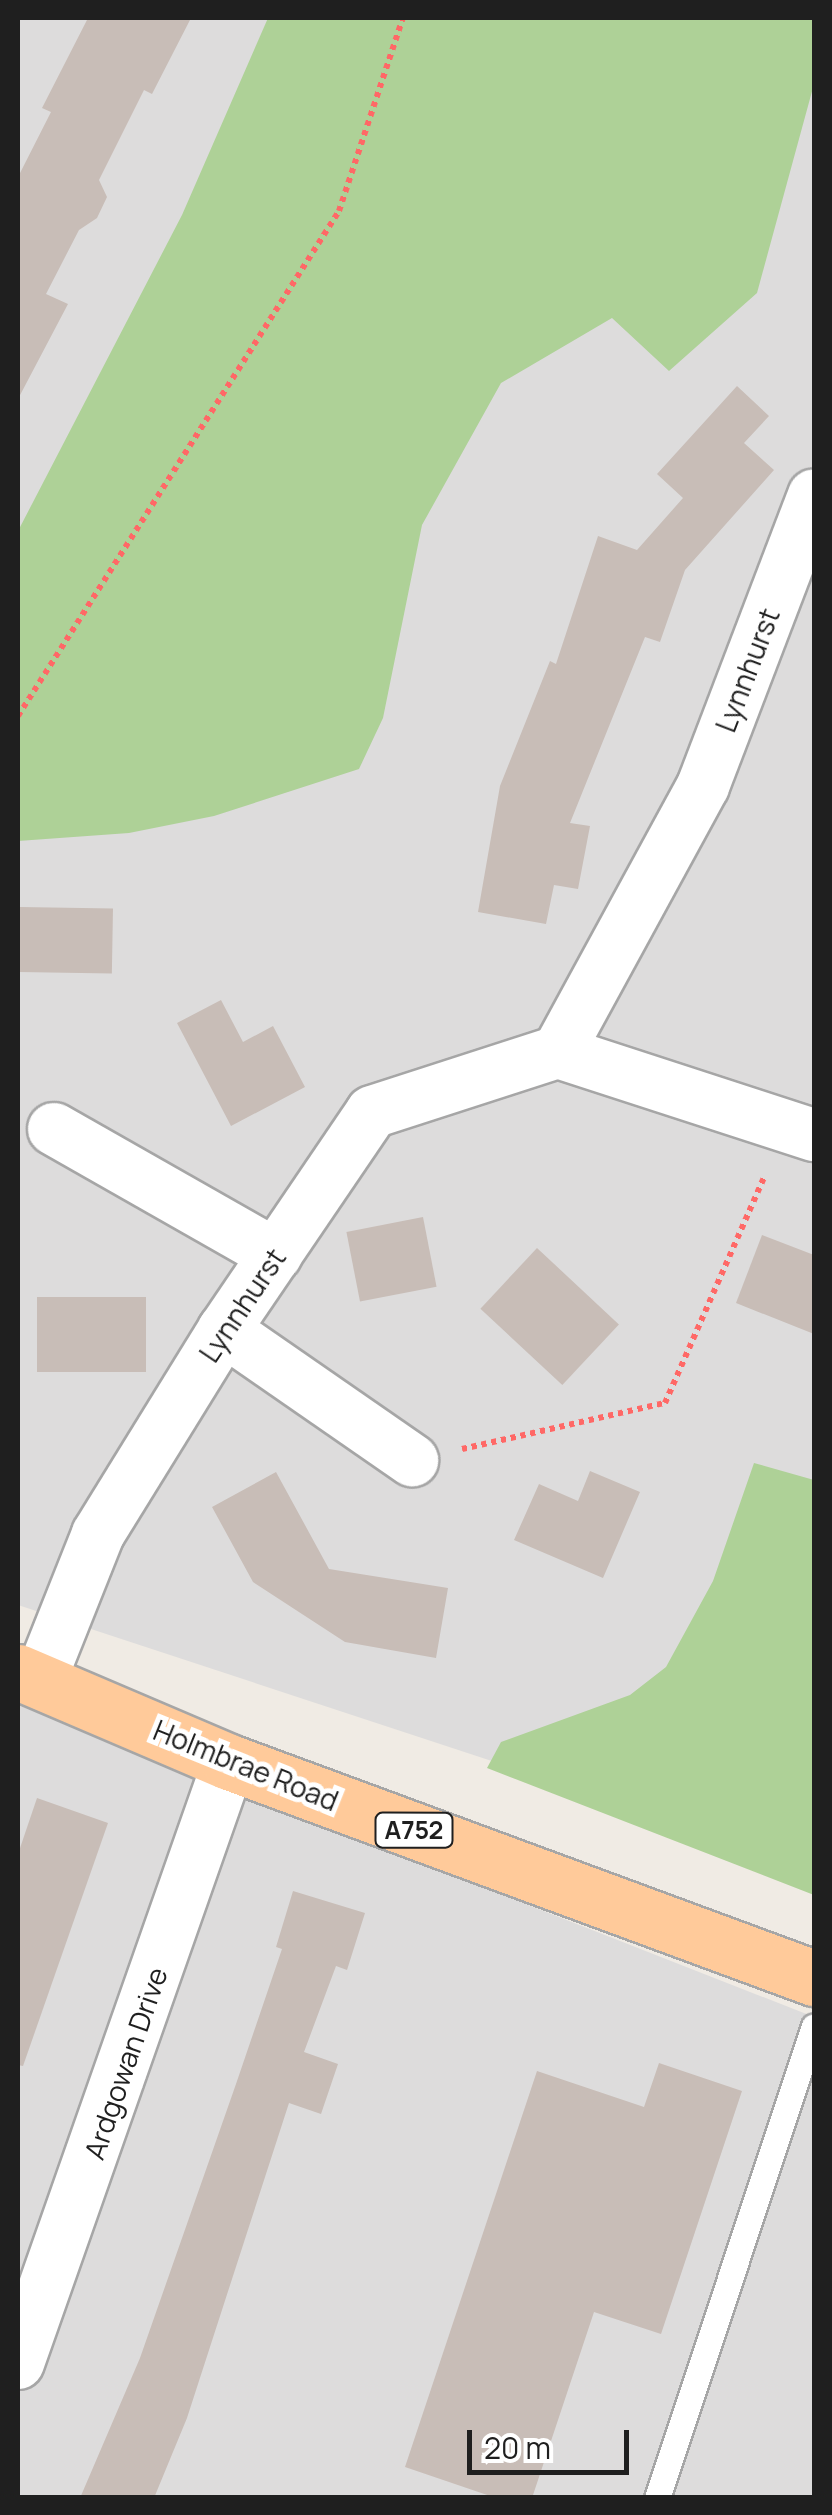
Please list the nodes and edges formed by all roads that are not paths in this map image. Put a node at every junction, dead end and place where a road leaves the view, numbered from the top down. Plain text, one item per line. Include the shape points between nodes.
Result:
1 (814, 496) edge
2 (558, 1052) junction
3 (54, 1129) dead end
4 (800, 1131) edge
5 (276, 1255) junction
6 (224, 1330) junction
7 (412, 1460) road end
8 (29, 1676) edge
9 (229, 1762) junction
10 (814, 1978) edge
11 (814, 2026) edge
12 (18, 2363) edge
13 (657, 2498) edge

1 - 2 street, Lynnhurst via 703,786
2 - 4 street
2 - 5 street, Lynnhurst via 372,1112
3 - 5 street
5 - 6 street, Lynnhurst
6 - 7 street
6 - 8 street, Lynnhurst via 98,1534
8 - 9 main road, Holmbrae Road / A752
9 - 10 main road, Holmbrae Road / A752
9 - 12 street, Ardgowan Drive
11 - 13 lane

